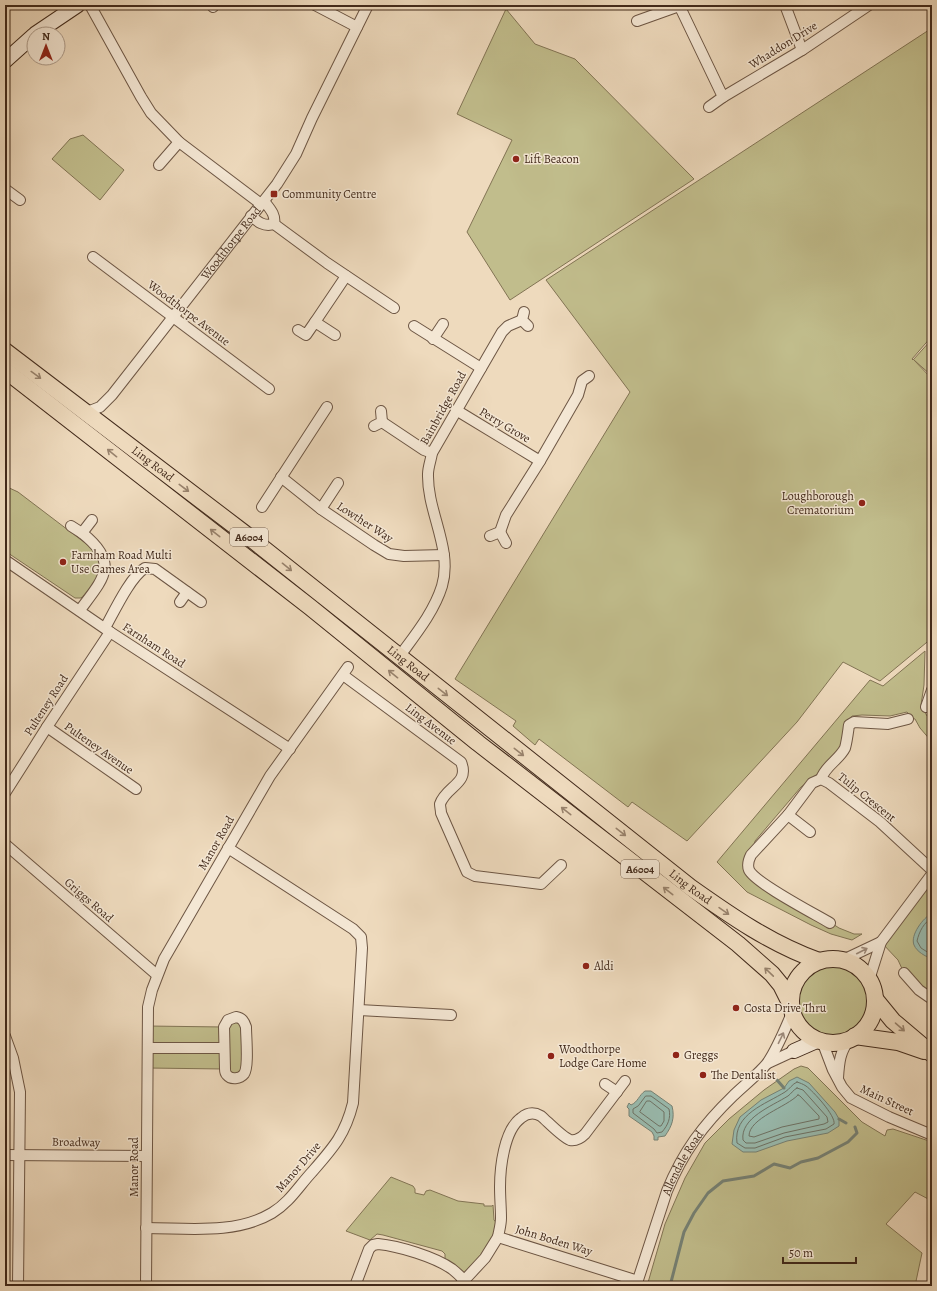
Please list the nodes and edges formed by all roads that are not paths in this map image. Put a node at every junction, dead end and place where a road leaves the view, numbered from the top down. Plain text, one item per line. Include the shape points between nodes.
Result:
1 (78, 5) edge
2 (90, 5) edge
3 (315, 5) edge
4 (368, 5) edge
5 (679, 5) edge
6 (785, 5) edge
7 (869, 5) edge
8 (637, 21) dead end
9 (46, 26) edge
10 (357, 27) junction
11 (26, 41) edge
12 (802, 50) junction
13 (5, 60) edge
14 (723, 97) junction
15 (709, 107) dead end
16 (179, 142) junction
17 (159, 165) dead end
18 (5, 189) edge
19 (20, 200) dead end
20 (262, 202) junction
21 (251, 216) junction
22 (274, 224) junction
23 (93, 257) dead end
24 (346, 276) junction
25 (394, 308) dead end
26 (172, 317) junction
27 (525, 319) dead end
28 (315, 322) junction
29 (443, 324) dead end
30 (414, 326) dead end
31 (298, 330) dead end
32 (335, 336) dead end
33 (433, 339) junction
34 (5, 352) edge
35 (481, 368) junction
36 (6, 373) edge
37 (582, 378) dead end
38 (269, 389) dead end
39 (327, 408) dead end
40 (381, 410) dead end
41 (456, 410) junction
42 (87, 412) junction
43 (60, 413) junction
44 (432, 453) junction
45 (540, 461) junction
46 (281, 477) junction
47 (338, 484) dead end
48 (262, 507) dead end
49 (321, 509) junction
50 (92, 520) dead end
51 (71, 526) dead end
52 (500, 532) junction
53 (82, 533) junction
54 (490, 536) dead end
55 (506, 543) dead end
56 (444, 555) junction
57 (5, 560) edge
58 (187, 592) junction
59 (180, 602) dead end
60 (202, 602) dead end
61 (80, 610) junction
62 (107, 630) junction
63 (399, 657) junction
64 (345, 671) joint
65 (932, 690) edge
66 (926, 708) dead end
67 (908, 720) dead end
68 (46, 727) junction
69 (290, 749) junction
70 (821, 779) junction
71 (136, 790) dead end
72 (5, 793) edge
73 (788, 815) junction
74 (810, 832) dead end
75 (5, 844) edge
76 (228, 848) junction
77 (561, 865) dead end
78 (932, 870) edge
79 (932, 874) edge
80 (929, 884) edge
81 (830, 923) dead end
82 (880, 942) junction
83 (843, 960) junction
84 (818, 961) junction
85 (904, 973) dead end
86 (157, 975) junction
87 (869, 980) junction
88 (875, 999) junction
89 (932, 1000) edge
90 (791, 1009) junction
91 (359, 1010) junction
92 (451, 1015) dead end
93 (5, 1036) edge
94 (853, 1037) junction
95 (820, 1041) junction
96 (148, 1048) junction
97 (224, 1048) junction
98 (794, 1051) joint
99 (931, 1053) edge
100 (768, 1063) junction
101 (838, 1079) junction
102 (625, 1081) dead end
103 (605, 1084) dead end
104 (617, 1092) junction
105 (932, 1135) edge
106 (5, 1155) edge
107 (18, 1155) junction
108 (146, 1156) junction
109 (146, 1228) junction
110 (498, 1237) junction
111 (461, 1283) edge
112 (637, 1283) edge
113 (18, 1286) edge
114 (146, 1286) edge
115 (355, 1286) edge

1 - 9 street
2 - 16 street via 151,113
3 - 10 street
4 - 10 street, Woodthorpe Road
5 - 8 street
5 - 14 street
6 - 12 street
7 - 12 street, Whaddon Drive
10 - 20 street, Woodthorpe Road via 296,154
11 - 13 street
12 - 14 street, Whaddon Drive
14 - 15 street, Whaddon Drive
16 - 17 street
16 - 20 street
18 - 19 street
20 - 21 street, Woodthorpe Road
20 - 22 street via 275,218
21 - 22 street via 260,224
21 - 26 street, Woodthorpe Road
22 - 24 street
23 - 26 street, Woodthorpe Avenue
24 - 25 street
24 - 28 street
26 - 38 street, Woodthorpe Avenue
26 - 42 street, Woodthorpe Road via 112,395 100,407
27 - 35 street, Bainbridge Road via 508,326 502,332
28 - 31 street via 306,335
28 - 32 street
29 - 33 street
30 - 33 street
33 - 35 street
34 -> 42 main road, Ling Road / A6004
35 - 41 street, Bainbridge Road
36 - 43 main road, Ling Road / A6004
37 - 45 street via 578,395
39 - 46 street
40 - 44 street via 378,424
41 - 44 street, Bainbridge Road
41 - 45 street, Perry Grove
42 - 43 main road, Woodthorpe Road
42 -> 63 main road, Ling Road / A6004
90 -> 43 main road, Ling Road / A6004 via 781,985 738,944 478,743 310,607
44 - 56 street, Bainbridge Road via 428,474 429,491
45 - 52 street via 506,515
46 - 48 street
46 - 49 street, Lowther Way
47 - 49 street, Lowther Way
49 - 56 street, Lowther Way via 389,554
50 - 53 street
51 - 53 street
52 - 54 street
52 - 55 street
53 - 61 street via 100,550 105,568 101,580
56 - 63 street, Bainbridge Road via 442,584 435,604
57 - 61 street, Farnham Road
58 - 59 street
58 - 60 street, Pulteney Road
58 - 62 street, Pulteney Road via 155,569 145,568 138,573 128,589
61 - 62 street, Farnham Road
62 - 68 street, Pulteney Road
62 - 69 street, Farnham Road
63 -> 84 main road, Ling Road / A6004 via 690,887 732,917 768,938
64 - 69 street, Manor Road
64 - 77 street, Ling Avenue via 461,762 464,769 463,777 437,805 465,868 471,875 541,884
65 - 66 street
67 - 70 street via 888,724 854,722 849,725 844,748
68 - 71 street, Pulteney Avenue
68 - 72 street, Pulteney Road
69 - 76 street, Manor Road via 270,776
70 - 73 street, Tulip Crescent via 812,783
70 - 78 street, Tulip Crescent via 880,822
73 - 74 street
73 - 81 street, Tulip Crescent via 751,854 749,869 777,892
75 - 86 street, Griggs Road
76 - 86 street, Manor Road
76 - 91 street, Manor Drive via 354,929 361,938 362,948
79 - 80 street
80 - 82 street
83 -> 82 street
82 - 87 street
83 - 84 main road, A6004
83 - 87 main road via 859,968
84 - 90 main road via 806,968 796,980 791,995
85 - 89 street
86 - 96 street, Manor Road via 148,1007
87 - 88 main road
88 - 94 main road via 868,1023
88 -> 99 main road via 893,1021
90 - 95 main road, A6004 via 799,1026
100 -> 90 street, Allendale Road via 781,1038
91 - 92 street
91 - 109 street, Manor Drive via 353,1103 349,1120 324,1160 311,1172 294,1195 272,1213 249,1224 215,1228
93 - 107 street via 20,1092
94 - 95 main road via 834,1043
94 - 99 main road via 898,1042
94 - 101 street via 843,1047
95 - 98 street, Allendale Road
95 - 101 street, Main Street
96 - 97 street
96 - 108 street, Manor Road
97 - 97 street via 226,1023 232,1018 240,1018 246,1027 246,1067 244,1074 238,1078 227,1075 224,1068
98 - 100 street, Allendale Road
100 - 112 street, Allendale Road via 714,1114 688,1149 667,1191
101 - 105 street, Main Street via 851,1098 860,1104
102 - 104 street, John Boden Way
103 - 104 street
104 - 110 street, John Boden Way via 580,1138 567,1138 537,1114 527,1114 517,1121 508,1137 501,1167 501,1219
106 - 107 street, Broadway
107 - 108 street, Broadway
107 - 113 street
108 - 109 street, Manor Road
109 - 114 street, Manor Road
110 - 111 street via 486,1258
110 - 112 street, John Boden Way
111 - 115 street via 452,1269 434,1260 378,1244 369,1249

